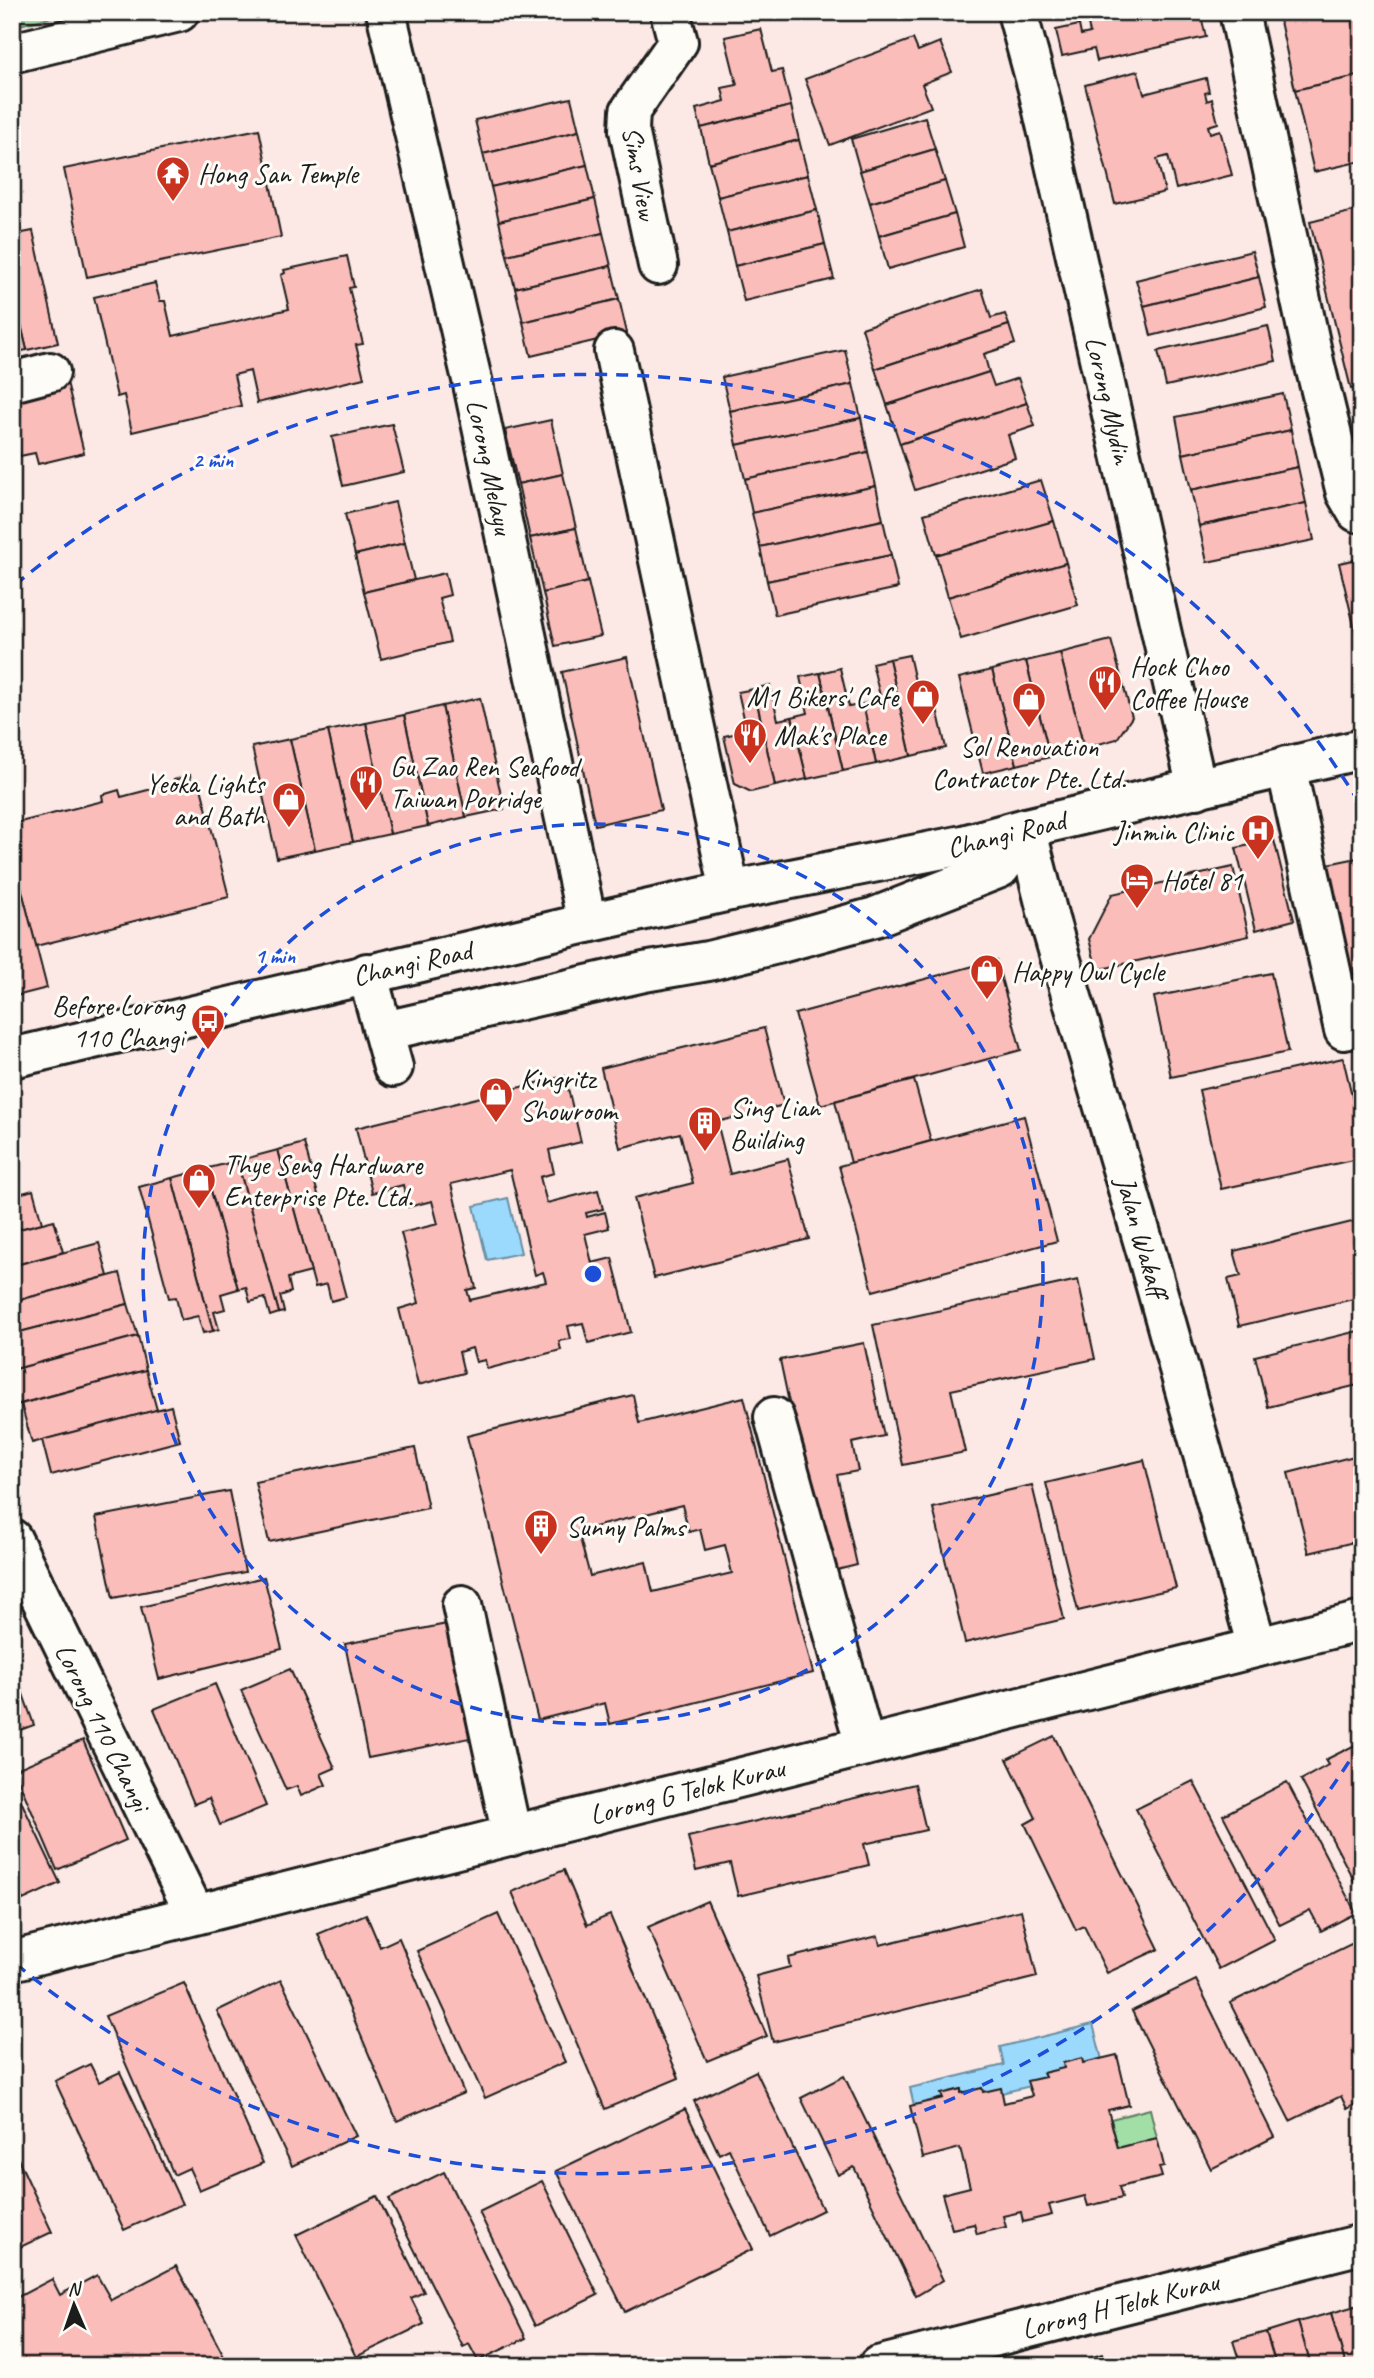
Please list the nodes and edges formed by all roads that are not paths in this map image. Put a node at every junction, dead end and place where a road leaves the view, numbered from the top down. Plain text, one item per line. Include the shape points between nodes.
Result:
1 (179, 12) edge
2 (386, 12) edge
3 (670, 12) edge
4 (1017, 12) edge
5 (1239, 12) edge
6 (12, 53) edge
7 (658, 265) dead end
8 (614, 351) dead end
9 (50, 372) dead end
10 (12, 382) edge
11 (1362, 513) edge
12 (1362, 748) edge
13 (1286, 766) junction
14 (1197, 789) junction
15 (1013, 831) junction
16 (730, 891) junction
17 (587, 923) junction
18 (367, 973) junction
19 (1362, 1026) edge
20 (12, 1058) edge
21 (774, 1417) dead end
22 (12, 1539) edge
23 (462, 1605) dead end
24 (1362, 1621) edge
25 (1257, 1647) junction
26 (865, 1745) junction
27 (512, 1836) junction
28 (195, 1914) junction
29 (12, 1961) edge
30 (1362, 2244) edge
31 (878, 2366) edge

1 - 6 street
2 - 17 street, Lorong Melayu via 473,384
3 - 7 street, Sims View via 678,42 630,111 629,130
4 - 14 street, Lorong Mydin
5 - 11 street via 1346,493
8 - 16 street
9 - 10 street
12 - 13 street, Changi Road
13 - 14 street, Changi Road
13 - 19 street via 1344,1030
14 - 15 street, Changi Road
15 - 16 street, Changi Road
15 - 18 street via 1000,868 874,917 708,961 402,1027 388,1050
15 - 25 street, Jalan Wakaff via 1049,919
16 - 17 street, Changi Road
17 - 18 street, Changi Road
18 - 20 street, Changi Road
21 - 26 street
22 - 28 street, Lorong 110 Changi
23 - 27 street
24 - 25 street, Lorong G Telok Kurau
25 - 26 street, Lorong G Telok Kurau
26 - 27 street, Lorong G Telok Kurau
27 - 28 street, Lorong G Telok Kurau
28 - 29 street, Lorong G Telok Kurau
30 - 31 street, Lorong H Telok Kurau

